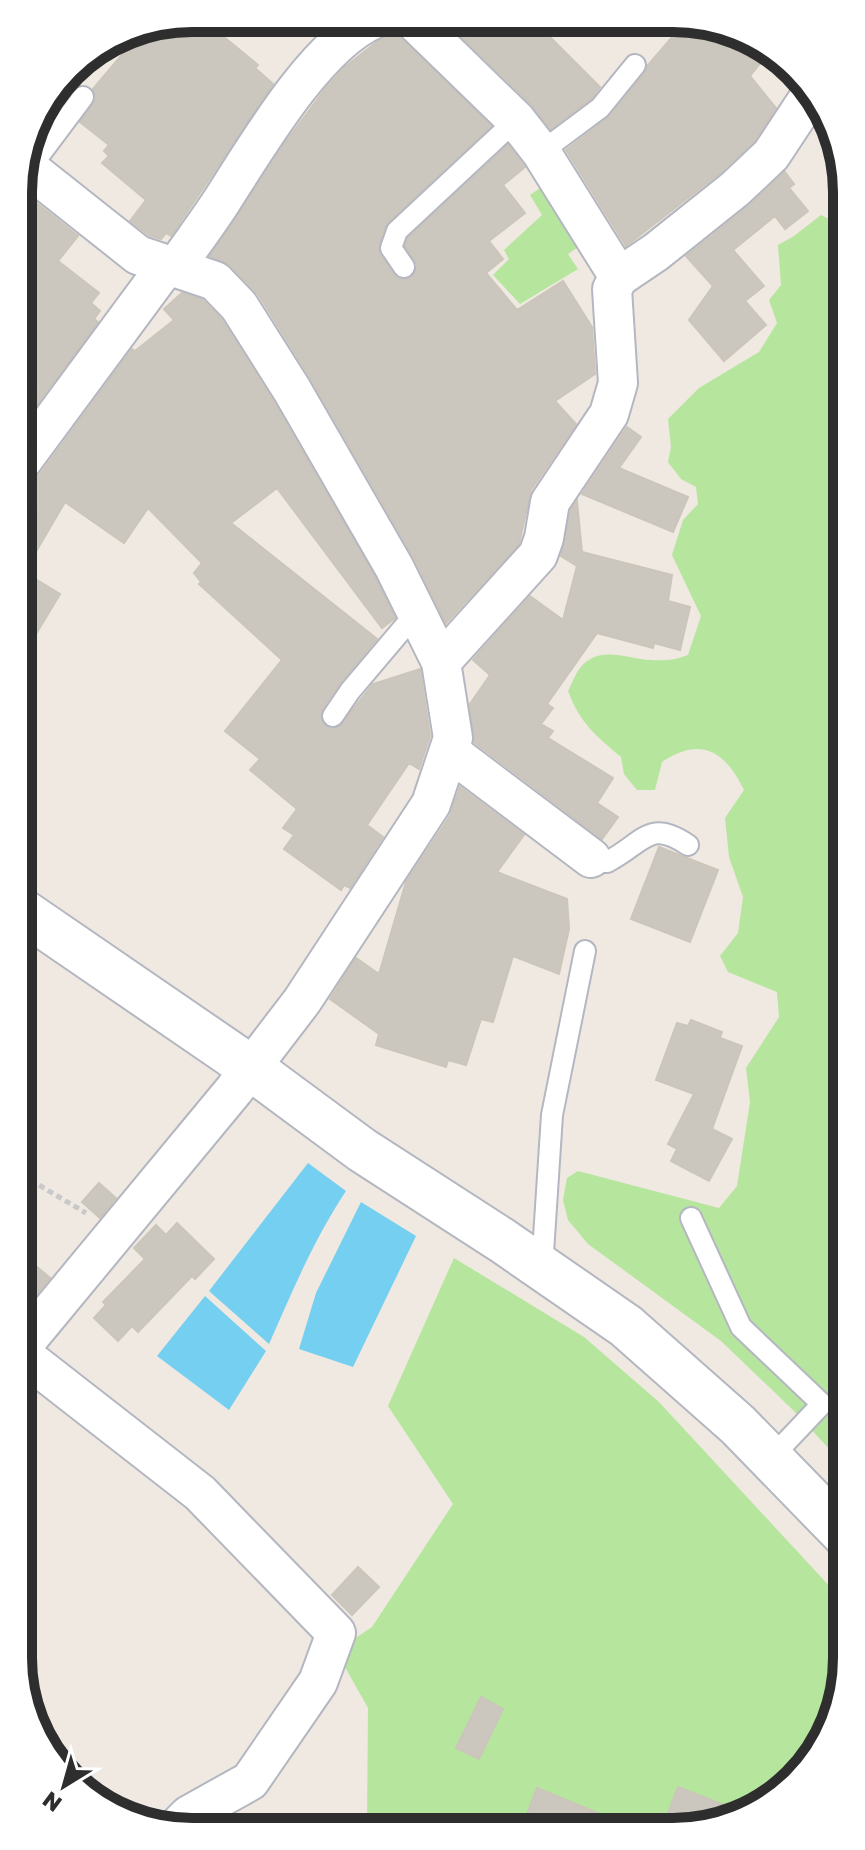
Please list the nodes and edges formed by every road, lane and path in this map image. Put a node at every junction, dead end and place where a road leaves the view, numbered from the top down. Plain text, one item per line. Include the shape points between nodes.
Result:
1 (331, 32) edge
2 (425, 32) edge
3 (635, 65) dead end
4 (83, 97) dead end
5 (806, 103) edge
6 (516, 120) junction
7 (541, 152) junction
8 (37, 153) edge
9 (33, 172) edge
10 (171, 267) junction
11 (404, 267) dead end
12 (619, 277) junction
13 (32, 448) edge
14 (416, 613) junction
15 (441, 662) junction
16 (333, 716) dead end
17 (449, 751) junction
18 (688, 845) dead end
19 (591, 858) joint
20 (32, 918) edge
21 (585, 951) dead end
22 (251, 1068) junction
23 (32, 1182) edge
24 (691, 1218) dead end
25 (114, 1235) junction
26 (542, 1268) junction
27 (32, 1334) edge
28 (32, 1362) edge
29 (770, 1459) junction
30 (833, 1523) edge
31 (186, 1818) edge

1 - 10 street
2 - 6 street
3 - 7 lane via 600,108
4 - 8 lane
5 - 12 street via 771,155 735,189
6 - 7 street
6 - 11 lane via 397,231 391,248
7 - 12 street
9 - 10 street via 138,255
10 - 13 street
10 - 14 street via 215,281 239,306
12 - 15 street via 612,289 618,383 609,414 550,502 538,555
14 - 15 street
14 - 16 lane
15 - 17 street via 453,738
17 - 19 street
17 - 22 street via 431,804 302,1001
18 - 19 lane via 670,833 652,833 607,862
20 - 22 street
21 - 26 lane via 552,1115
22 - 25 street
22 - 26 street via 362,1150
23 - 25 path
24 - 29 lane via 741,1327 822,1404
25 - 27 street
26 - 29 street via 626,1326
28 - 31 street via 200,1493 336,1633 318,1682 250,1781
29 - 30 street

